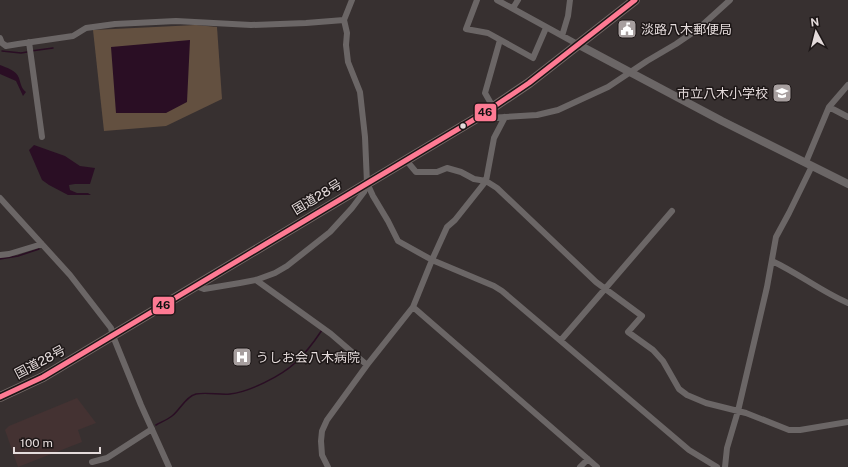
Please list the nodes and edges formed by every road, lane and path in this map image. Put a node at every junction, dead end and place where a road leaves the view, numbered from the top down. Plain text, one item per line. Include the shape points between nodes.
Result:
1 (352, 0) edge
2 (477, 0) edge
3 (497, 0) edge
4 (518, 0) edge
5 (570, 0) edge
6 (635, 0) edge
7 (730, 0) edge
8 (513, 8) junction
9 (344, 20) junction
10 (546, 28) junction
11 (562, 36) junction
12 (0, 38) edge
13 (500, 40) junction
14 (29, 42) junction
15 (579, 45) junction
16 (630, 73) junction
17 (848, 85) edge
18 (493, 107) junction
19 (829, 108) junction
20 (480, 116) junction
21 (504, 117) junction
22 (848, 117) edge
23 (42, 137) dead end
24 (406, 160) junction
25 (809, 164) junction
26 (486, 181) junction
27 (367, 183) junction
28 (848, 184) edge
29 (0, 198) edge
30 (672, 210) dead end
31 (42, 244) junction
32 (0, 255) edge
33 (432, 260) junction
34 (772, 261) junction
35 (256, 280) junction
36 (196, 286) junction
37 (605, 289) junction
38 (848, 303) edge
39 (413, 307) junction
40 (113, 336) junction
41 (561, 340) junction
42 (367, 365) junction
43 (0, 397) edge
44 (738, 411) junction
45 (848, 422) edge
46 (152, 429) junction
47 (588, 458) junction
48 (92, 462) dead end
49 (169, 467) edge
50 (328, 467) edge
51 (580, 467) edge
52 (597, 467) edge
53 (717, 467) edge
54 (725, 467) edge

1 - 9 street
2 - 13 street via 466,29 488,33
3 - 8 street
4 - 8 street
5 - 11 street
6 - 15 highway, 国道28号
7 - 16 street via 698,29
8 - 10 street
9 - 14 street via 251,25 176,21 115,24 86,28 73,36
9 - 27 street via 348,62 360,92
10 - 11 street
10 - 13 street via 533,58
11 - 15 street
12 - 14 street via 6,46
13 - 18 street via 485,93
14 - 23 street
15 - 16 street
15 - 18 highway, 国道28号
16 - 21 street via 608,88 558,110 537,116
16 - 25 street
17 - 19 street
18 - 20 highway, 国道28号
19 - 22 street
19 - 25 street
20 - 21 street
20 - 24 highway, 国道28号
21 - 26 street via 494,138
24 - 26 street via 416,172 437,172 447,168
24 - 27 highway, 国道28号
25 - 28 street
25 - 34 street via 776,237
26 - 33 street via 455,220 447,226
26 - 37 street via 497,188
27 - 33 street via 398,242
27 - 35 street via 364,192 352,208 330,232 287,266
27 - 36 highway, 国道28号
29 - 31 street
30 - 37 street
31 - 32 street
31 - 40 street via 100,313 111,328
33 - 39 street
33 - 41 street via 494,286
34 - 38 street
34 - 44 street
35 - 36 street via 204,289
35 - 42 street via 331,334
36 - 40 highway, 国道28号
37 - 41 street
37 - 44 street via 642,316 628,332 653,350 663,361 679,389 706,403
39 - 42 street
39 - 47 street
40 - 43 highway, 国道28号 via 43,377
40 - 46 street
41 - 53 street via 689,450
42 - 50 street via 333,410 322,431 322,455
44 - 45 street via 789,430
44 - 54 street via 727,448
46 - 48 street via 107,458
46 - 49 street
47 - 51 street
47 - 52 street

